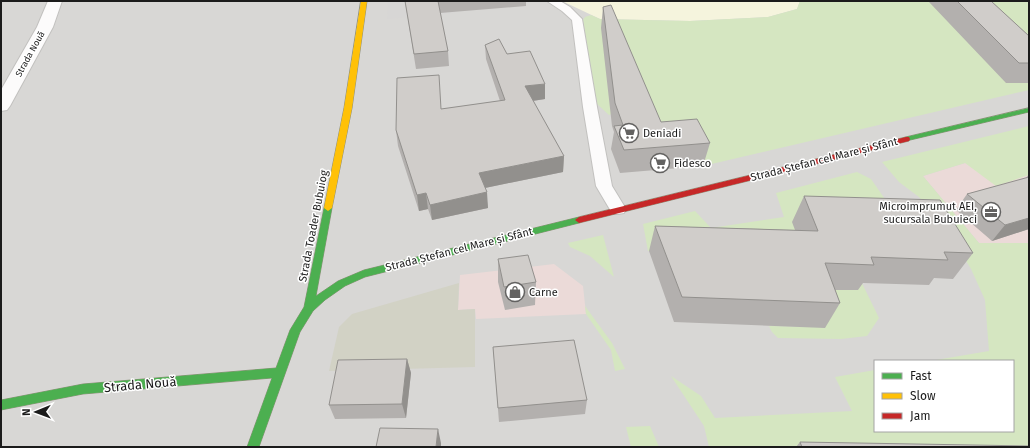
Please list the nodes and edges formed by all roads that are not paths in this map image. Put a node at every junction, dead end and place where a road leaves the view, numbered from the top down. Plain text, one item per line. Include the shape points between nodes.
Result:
1 (55, 1) edge
2 (364, 1) edge
3 (552, 1) edge
4 (1, 106) edge
5 (1029, 110) edge
6 (618, 210) junction
7 (309, 308) junction
8 (281, 372) junction
9 (1, 405) edge
10 (253, 447) edge

1 - 4 street, Strada Nouă via 45,27
2 - 7 street, Strada Toader Bubuiog via 348,108
3 - 6 lane via 577,19 604,186
5 - 6 street, Strada Ștefan cel Mare și Sfânt
6 - 7 street, Strada Ștefan cel Mare și Sfânt via 375,270 342,281 324,293
7 - 8 street, Strada Toader Bubuiog via 295,330
8 - 9 street, Strada Nouă via 83,389
8 - 10 street, Strada Toader Bubuiog

